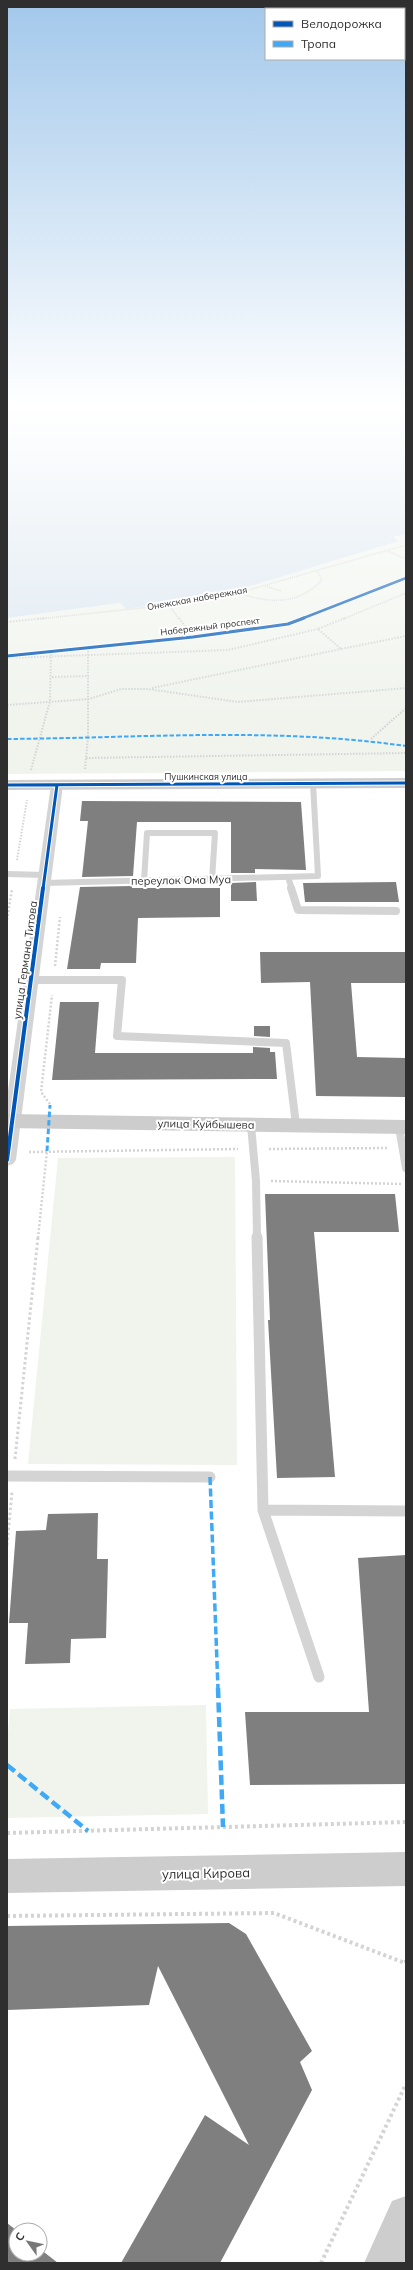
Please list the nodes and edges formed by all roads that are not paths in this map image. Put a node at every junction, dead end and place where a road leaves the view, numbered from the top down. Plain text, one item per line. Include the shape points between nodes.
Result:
1 (406, 783) edge
2 (314, 784) junction
3 (7, 785) edge
4 (57, 785) junction
5 (11, 874) edge
6 (288, 877) junction
7 (45, 879) junction
8 (212, 880) junction
9 (144, 881) junction
10 (396, 911) dead end
11 (32, 980) junction
12 (10, 1121) edge
13 (251, 1125) junction
14 (296, 1125) junction
15 (402, 1127) edge
16 (7, 1156) edge
17 (406, 1168) edge
18 (10, 1476) edge
19 (210, 1478) dead end
20 (263, 1510) junction
21 (406, 1511) edge
22 (319, 1677) dead end
23 (406, 1869) edge
24 (7, 1876) edge
25 (406, 2215) edge
26 (384, 2263) edge

1 - 2 main road, Пушкинская улица
2 - 4 main road, Пушкинская улица
2 - 6 lane, переулок Ома Муа via 318,876
3 - 4 main road, Пушкинская улица
4 - 7 street, улица Германа Титова
5 - 7 lane, переулок Ома Муа
6 - 8 lane, переулок Ома Муа
6 - 10 lane via 298,910
7 - 9 lane, переулок Ома Муа
7 - 11 street, улица Германа Титова
8 - 9 lane, переулок Ома Муа
8 - 9 lane via 215,833 147,833
11 - 12 street, улица Германа Титова
11 - 14 lane via 122,980 117,1036 286,1043
12 - 13 main road, улица Куйбышева
12 - 16 street, улица Германа Титова
13 - 14 main road, улица Куйбышева
13 - 20 lane via 256,1181
14 - 15 main road, улица Куйбышева
15 - 17 lane via 402,1148
18 - 19 lane
20 - 21 lane
20 - 22 lane
23 - 24 main road, улица Кирова
25 - 26 main road

